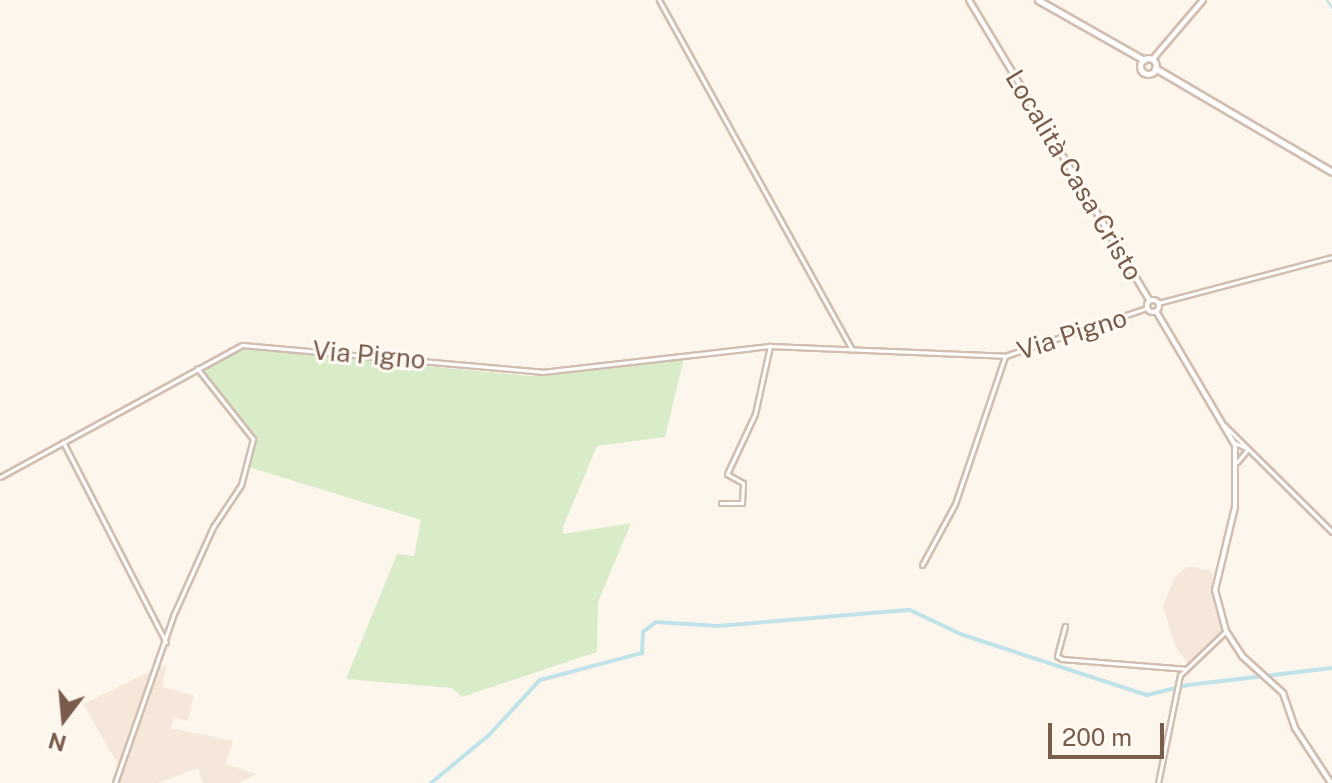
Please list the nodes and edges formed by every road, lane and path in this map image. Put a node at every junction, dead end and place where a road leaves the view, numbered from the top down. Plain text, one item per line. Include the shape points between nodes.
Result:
1 (659, 0) edge
2 (969, 0) edge
3 (1038, 0) edge
4 (1203, 0) edge
5 (1128, 52) junction
6 (1144, 60) junction
7 (1152, 60) junction
8 (1140, 67) junction
9 (1155, 68) junction
10 (1149, 74) junction
11 (1172, 78) junction
12 (1332, 172) edge
13 (1332, 257) edge
14 (1150, 301) junction
15 (1158, 303) junction
16 (1147, 308) junction
17 (1156, 311) junction
18 (770, 346) junction
19 (852, 349) junction
20 (1005, 356) junction
21 (197, 368) junction
22 (1223, 423) junction
23 (1241, 441) junction
24 (63, 442) junction
25 (1233, 442) junction
26 (1249, 450) junction
27 (1237, 462) junction
28 (0, 477) edge
29 (721, 503) dead end
30 (1332, 532) edge
31 (922, 565) dead end
32 (1065, 626) dead end
33 (1226, 631) junction
34 (166, 642) junction
35 (1185, 669) junction
36 (115, 783) edge
37 (1158, 783) edge
38 (1331, 783) edge

1 - 19 street
2 - 14 street, Località Casa Cristo
3 - 5 main road
4 - 7 street
5 - 6 main road
5 - 8 main road
6 - 7 main road
6 - 8 main road
7 - 9 main road
8 - 10 main road
9 - 10 main road
9 - 11 main road
10 - 11 main road
11 - 12 main road
13 - 15 street
14 - 15 street
14 - 16 street
15 - 17 street
16 - 17 street
16 - 20 street, Via Pigno
17 - 22 street
18 - 19 street, Via Pigno
18 - 21 street, Via Pigno via 542,372 242,345
18 - 29 street via 755,414 727,474 743,483 742,503
19 - 20 street, Via Pigno
20 - 31 street via 955,504
21 - 24 street, Via Pigno
21 - 34 street via 253,439 241,485 213,527
22 - 23 street
22 - 25 street
23 - 25 street
23 - 26 street
24 - 28 street, Via Pigno
24 - 34 street
25 - 26 street
25 - 27 street
26 - 27 street
26 - 30 street
27 - 33 street via 1231,525 1216,580
32 - 35 street via 1057,656 1062,659
33 - 35 street
33 - 38 street via 1242,656 1283,693 1295,728
34 - 36 street
35 - 37 street

